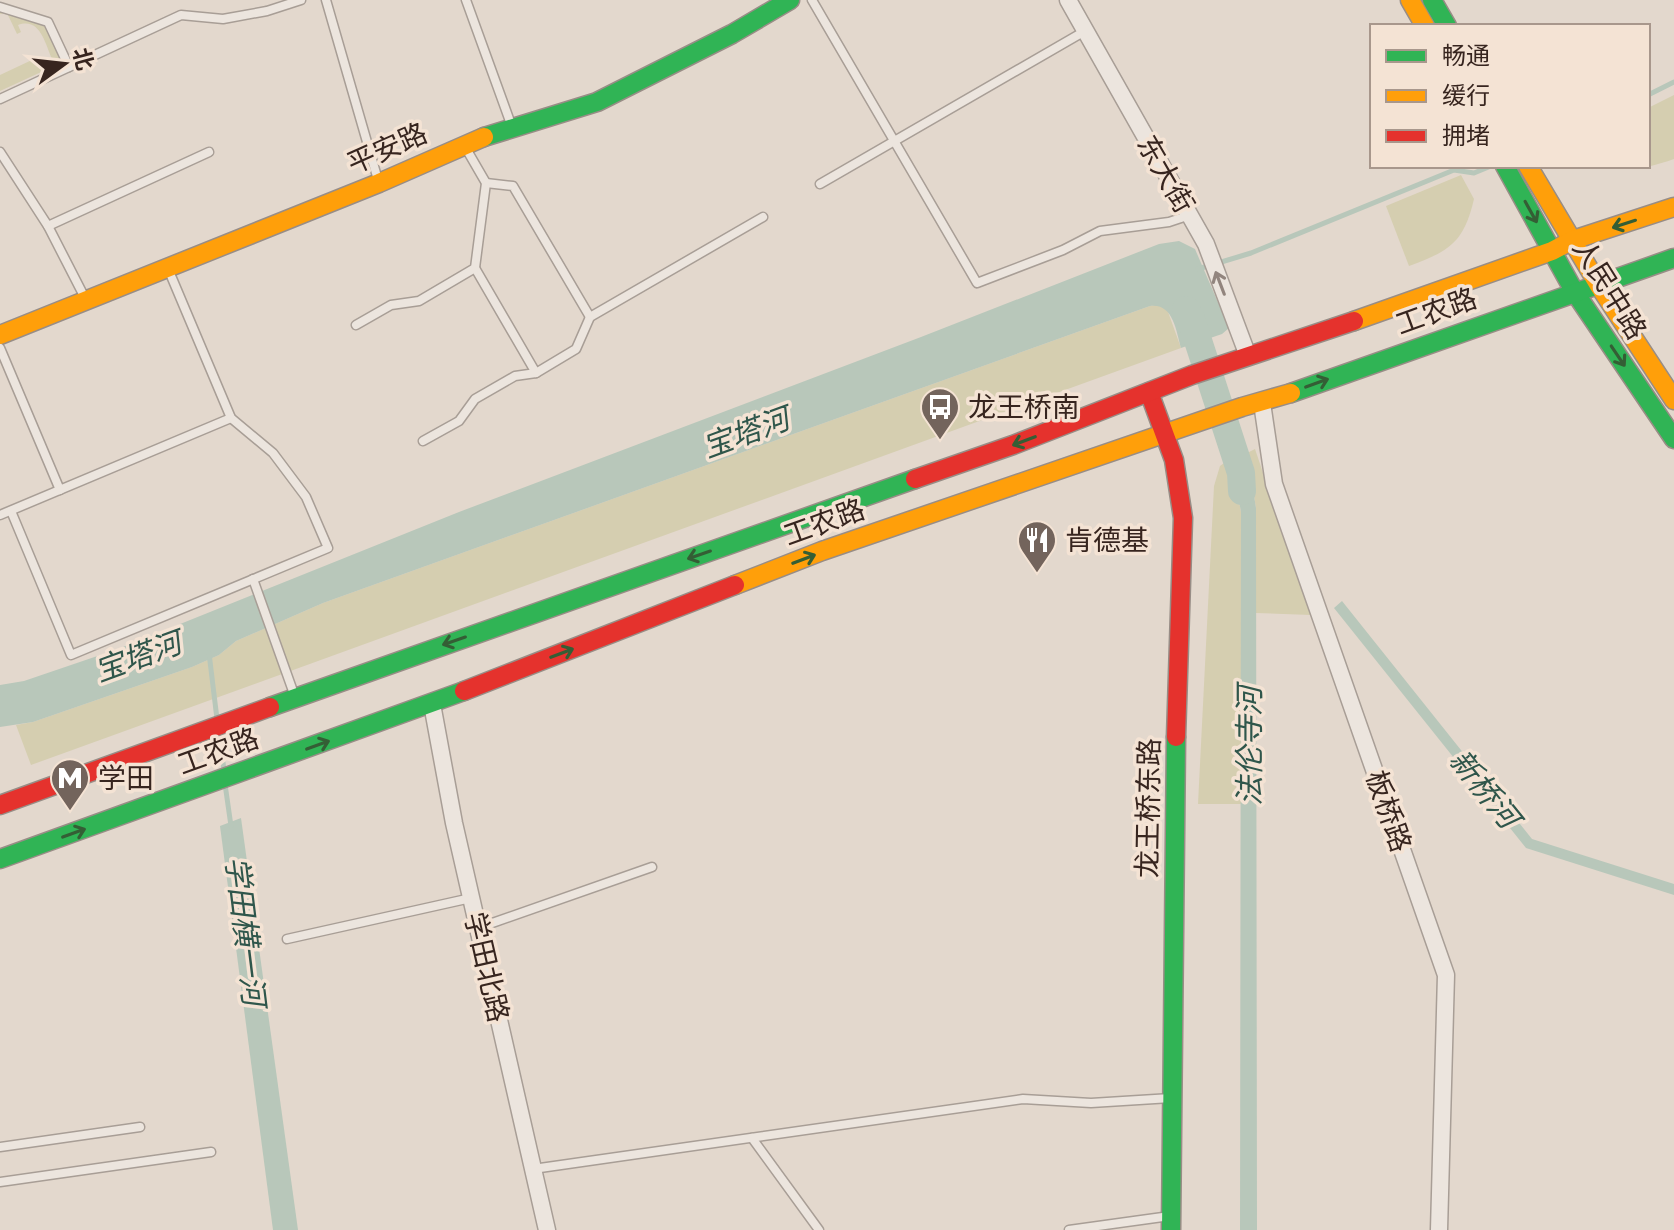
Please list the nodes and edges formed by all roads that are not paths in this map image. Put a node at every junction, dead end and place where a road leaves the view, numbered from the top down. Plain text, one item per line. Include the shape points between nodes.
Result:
1 (301, 0) edge
2 (326, 0) edge
3 (466, 0) edge
4 (790, 0) edge
5 (812, 0) edge
6 (1068, 0) edge
7 (1410, 0) edge
8 (1432, 0) edge
9 (0, 7) edge
10 (1424, 24) edge
11 (1446, 24) edge
12 (1085, 31) junction
13 (69, 67) junction
14 (0, 99) edge
15 (512, 127) junction
16 (894, 141) junction
17 (464, 144) junction
18 (209, 152) dead end
19 (1, 154) edge
20 (1529, 168) edge
21 (1507, 170) edge
22 (379, 183) junction
23 (486, 183) junction
24 (820, 184) dead end
25 (1674, 207) edge
26 (1190, 215) junction
27 (763, 217) dead end
28 (48, 226) junction
29 (1573, 240) junction
30 (1552, 251) junction
31 (1674, 258) edge
32 (475, 268) junction
33 (168, 269) junction
34 (1598, 284) junction
35 (1574, 291) junction
36 (86, 300) junction
37 (590, 317) junction
38 (356, 325) dead end
39 (0, 335) edge
40 (0, 348) edge
41 (1241, 358) junction
42 (536, 373) junction
43 (1149, 392) junction
44 (1674, 400) edge
45 (1262, 403) junction
46 (231, 418) junction
47 (1166, 434) junction
48 (1674, 439) edge
49 (423, 441) dead end
50 (60, 490) junction
51 (11, 511) junction
52 (0, 515) edge
53 (255, 583) junction
54 (295, 699) junction
55 (432, 704) junction
56 (0, 805) edge
57 (0, 859) edge
58 (652, 867) dead end
59 (471, 898) junction
60 (478, 928) junction
61 (287, 939) dead end
62 (1172, 1098) junction
63 (140, 1127) dead end
64 (752, 1138) junction
65 (0, 1147) edge
66 (211, 1152) dead end
67 (533, 1169) junction
68 (0, 1182) edge
69 (1171, 1223) edge
70 (547, 1230) edge
71 (819, 1230) edge
72 (1070, 1230) edge
73 (1439, 1230) edge

1 - 13 lane via 223,19 181,15
2 - 22 lane
3 - 15 lane
4 - 15 main road, 平安路 via 597,102
5 - 16 lane
6 - 12 street, 东大街
7 - 10 main road
8 - 11 main road
9 - 13 lane via 48,22
12 - 16 lane
12 - 26 street, 东大街
13 - 14 lane
15 - 17 main road, 平安路
16 - 24 lane
16 - 26 lane via 977,283 1100,231
17 - 22 main road, 平安路
17 - 23 lane
18 - 28 lane
19 - 28 lane
20 - 29 main road, 人民中路
21 -> 30 main road, 人民中路
22 - 33 main road, 平安路
23 - 32 lane
23 - 37 lane via 513,186
25 -> 29 main road, 工农路
41 -> 26 street, 东大街 via 1206,244
27 - 37 lane
28 - 36 lane
29 - 30 main road, 工农路
29 - 34 main road, 人民中路
30 - 35 main road, 人民中路
30 - 41 main road, 工农路
31 - 34 main road, 工农路
32 - 38 lane via 419,301 391,305
32 - 42 lane
33 - 36 main road, 平安路
33 - 46 lane
34 - 35 main road, 工农路
34 - 44 main road, 人民中路
45 -> 35 main road, 工农路
35 -> 48 main road, 人民中路
36 - 39 main road, 平安路
37 - 42 lane via 576,349
40 - 50 lane
41 - 43 main road, 工农路
42 - 49 lane via 515,376 475,399 459,421
43 - 47 main road, 龙王桥东路
43 -> 54 main road, 工农路
45 - 47 main road, 工农路
45 - 73 street, 板桥路 via 1274,484 1446,975
46 - 50 lane
46 - 53 lane via 273,453 306,497 328,548
55 -> 47 main road, 工农路 via 822,551
47 - 62 main road, 龙王桥东路 via 1183,518
50 - 51 lane
51 - 52 lane
51 - 53 lane via 71,655
53 - 54 lane
54 - 56 main road, 工农路
57 -> 55 main road, 工农路
55 - 59 street, 学田北路
58 - 60 lane
59 - 60 street, 学田北路
59 - 61 lane
60 - 67 street, 学田北路
62 - 64 lane via 1091,1103 1023,1099
62 - 69 main road, 龙王桥东路
63 - 65 lane
64 - 67 lane
64 - 71 lane
66 - 68 lane
67 - 70 street, 学田北路
69 - 72 lane

